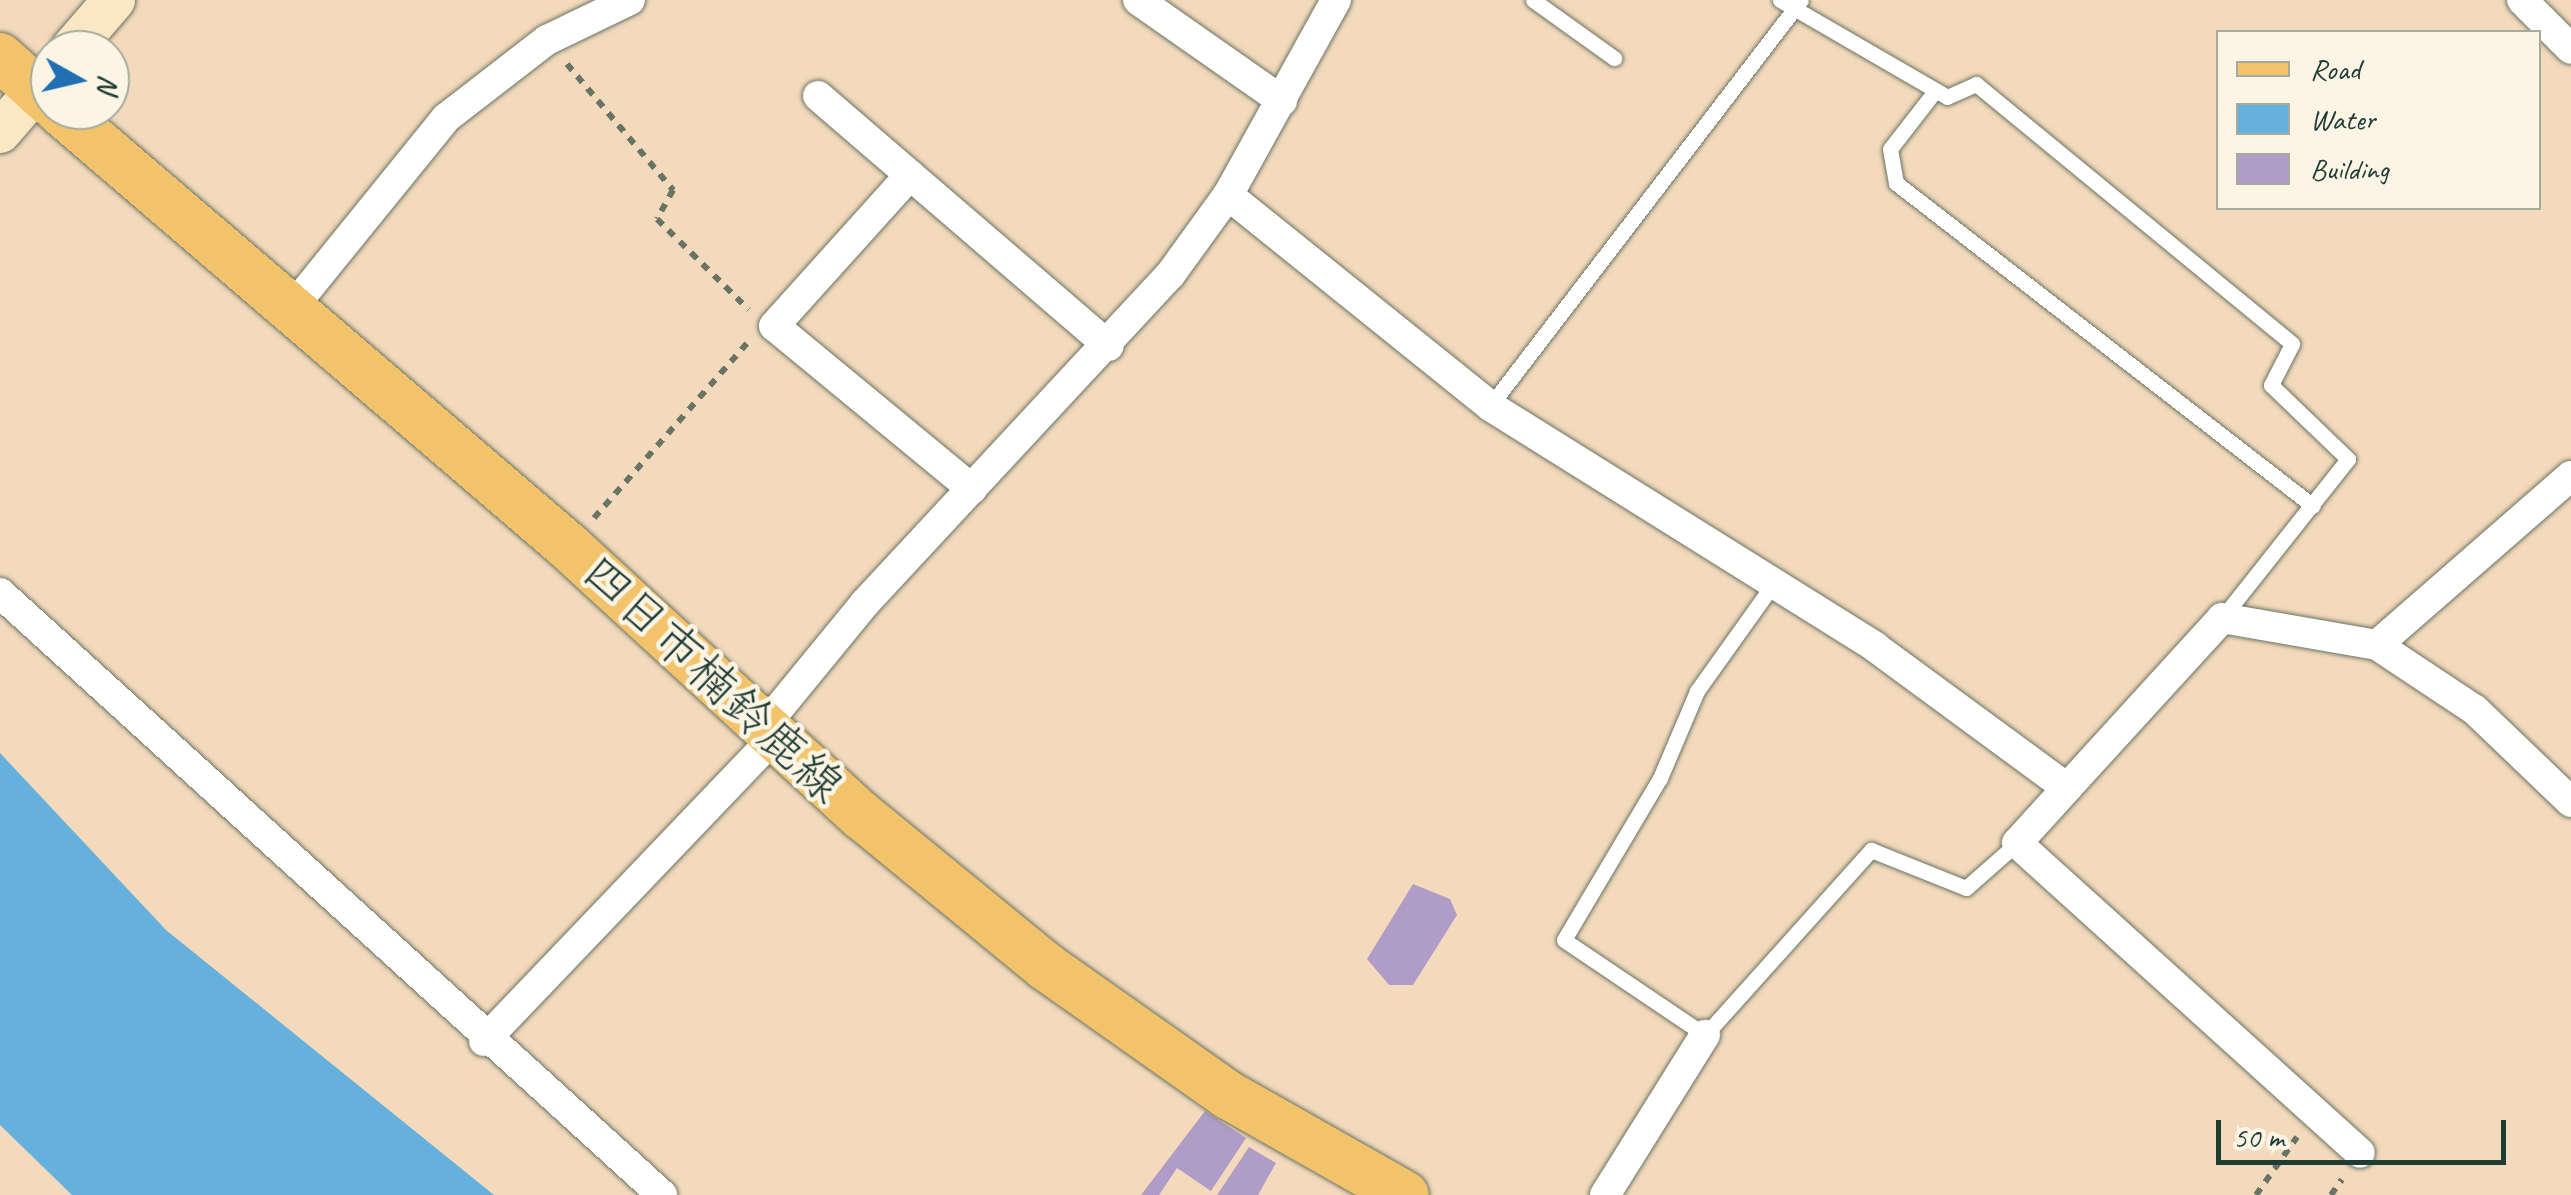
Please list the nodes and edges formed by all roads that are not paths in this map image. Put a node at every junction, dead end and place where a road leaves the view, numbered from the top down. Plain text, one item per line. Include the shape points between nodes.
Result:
1 (114, 0) edge
2 (630, 0) edge
3 (1138, 0) edge
4 (1336, 0) edge
5 (1533, 0) edge
6 (2522, 0) edge
7 (1791, 4) edge
8 (88, 30) edge
9 (2571, 49) edge
10 (0, 57) edge
11 (1614, 58) dead end
12 (30, 80) edge
13 (1935, 91) junction
14 (818, 96) dead end
15 (1282, 101) junction
16 (30, 109) edge
17 (90, 130) edge
18 (0, 132) edge
19 (910, 175) junction
20 (1228, 195) junction
21 (293, 307) junction
22 (1108, 346) junction
23 (1490, 406) junction
24 (2571, 476) edge
25 (972, 489) junction
26 (2313, 506) junction
27 (1774, 583) junction
28 (0, 593) edge
29 (2222, 618) junction
30 (2377, 645) junction
31 (771, 730) junction
32 (2067, 788) junction
33 (2571, 802) edge
34 (2017, 843) junction
35 (1704, 1036) junction
36 (484, 1041) junction
37 (2360, 1152) dead end
38 (1385, 1190) edge
39 (662, 1195) edge
40 (1606, 1195) edge

1 - 8 main road
2 - 21 street via 548,40 446,118
3 - 15 street
4 - 15 street
5 - 11 lane
6 - 9 street
7 - 13 lane
7 - 23 lane
10 - 12 main road, 四日市楠鈴鹿線
13 - 26 lane via 1890,149 1896,183
13 - 26 lane via 1946,97 1976,84 2292,344 2271,385 2348,460
14 - 19 street
15 - 20 street
16 - 18 main road
17 - 21 main road, 四日市楠鈴鹿線
19 - 22 street
19 - 25 street via 769,325
20 - 22 street
20 - 23 street
21 - 31 main road, 四日市楠鈴鹿線
22 - 25 street
23 - 27 street
24 - 30 street
25 - 31 street
26 - 29 lane
27 - 32 street
27 - 35 lane via 1697,691 1660,778 1564,940
28 - 36 street
29 - 30 street
29 - 32 street
30 - 33 street via 2475,710
31 - 36 street
31 - 38 main road, 四日市楠鈴鹿線 via 1046,966 1228,1094
32 - 34 street
34 - 35 lane via 1966,888 1871,850
34 - 37 street
35 - 40 street
36 - 39 street

